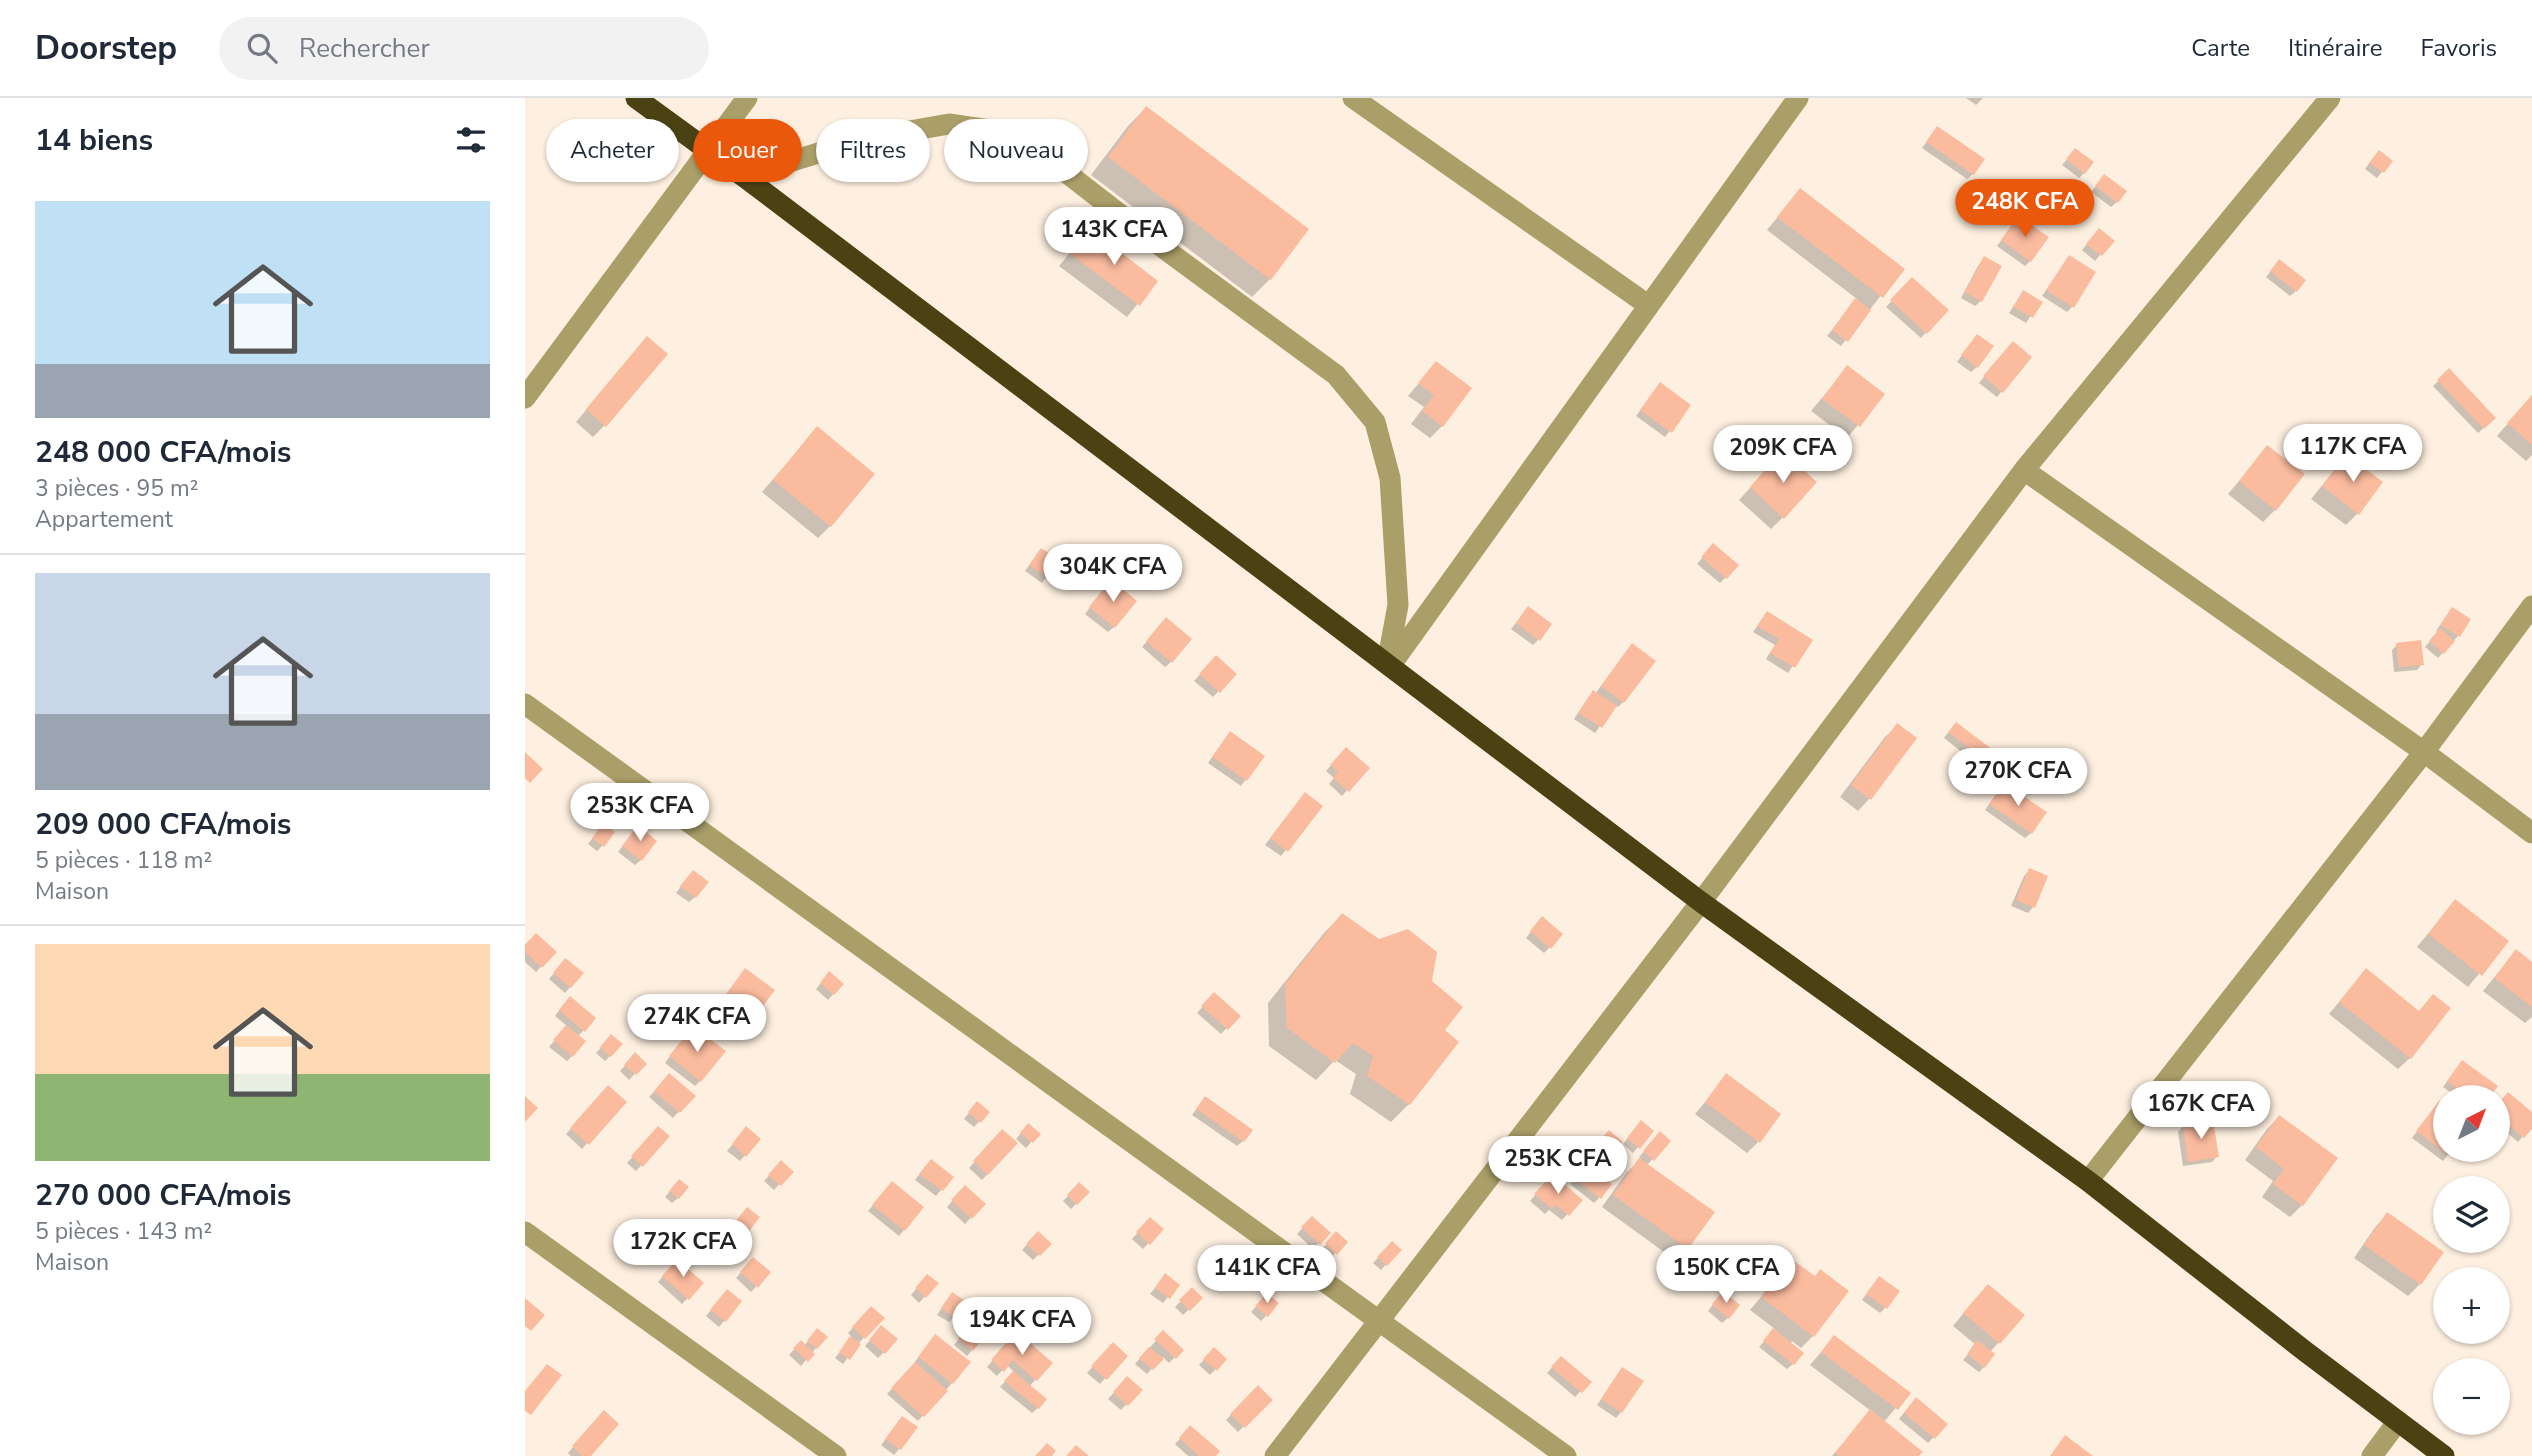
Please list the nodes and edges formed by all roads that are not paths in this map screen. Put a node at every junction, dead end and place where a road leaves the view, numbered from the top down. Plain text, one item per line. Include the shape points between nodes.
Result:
1 (636, 98) edge
2 (747, 98) edge
3 (1353, 98) edge
4 (1798, 98) edge
5 (2330, 98) edge
6 (731, 119) edge
7 (693, 139) edge
8 (802, 158) edge
9 (693, 170) edge
10 (751, 182) edge
11 (1648, 305) junction
12 (525, 398) edge
13 (2024, 470) junction
14 (2532, 606) edge
15 (1389, 665) junction
16 (525, 704) edge
17 (2424, 752) junction
18 (2532, 833) edge
19 (1701, 902) junction
20 (2088, 1181) junction
21 (525, 1232) edge
22 (1379, 1319) junction
23 (2398, 1421) junction
24 (837, 1456) edge
25 (1275, 1456) edge
26 (1566, 1456) edge
27 (2372, 1456) edge
28 (2444, 1456) edge

1 - 7 highway
2 - 6 street
3 - 11 street
4 - 11 street
5 - 13 street
8 - 15 street via 865,139 950,124 1003,132 1051,160 1336,374 1375,422 1390,478 1398,605
9 - 12 street
10 - 15 highway
11 - 15 street
13 - 17 street
13 - 19 street
14 - 17 street
15 - 19 highway
16 - 22 street
17 - 18 street
17 - 20 street
19 - 20 highway
19 - 22 street
20 - 23 highway
21 - 24 street
22 - 25 street
22 - 26 street
23 - 27 street
23 - 28 highway

